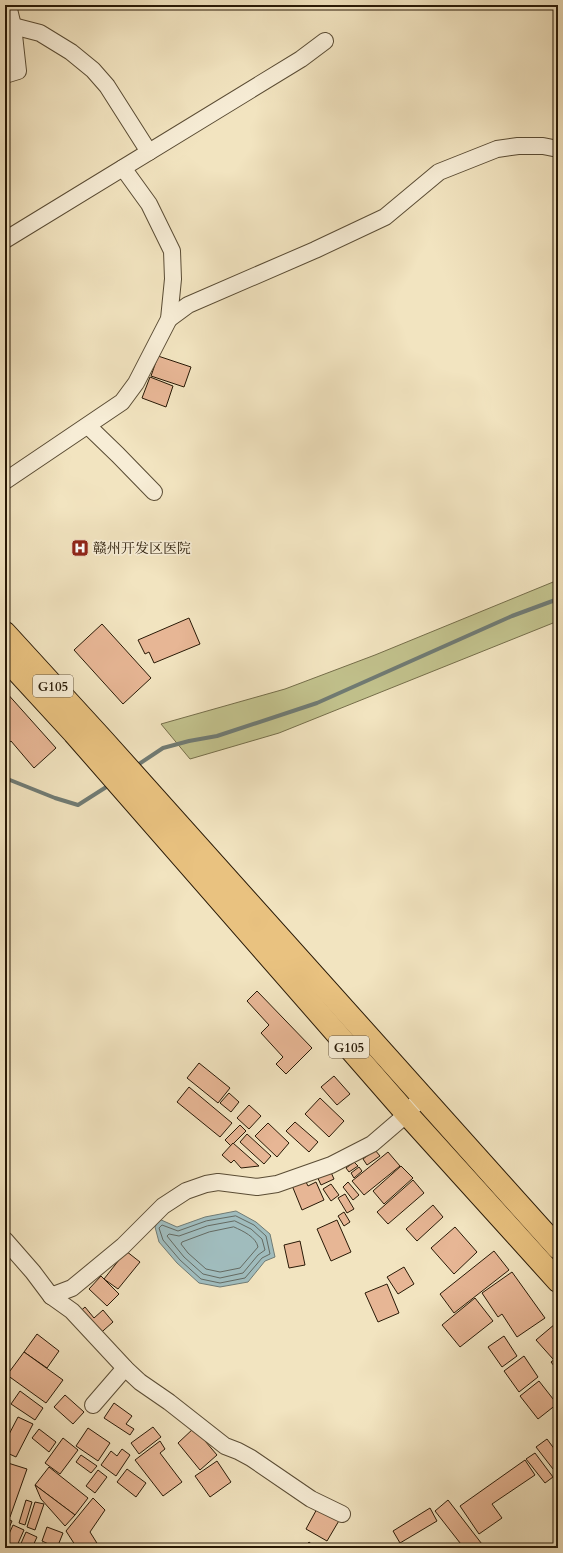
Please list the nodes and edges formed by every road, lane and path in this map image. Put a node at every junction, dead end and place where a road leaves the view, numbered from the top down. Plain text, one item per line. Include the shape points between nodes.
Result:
1 (8, 5) edge
2 (13, 26) junction
3 (325, 41) dead end
4 (5, 75) edge
5 (558, 149) edge
6 (149, 152) junction
7 (123, 168) junction
8 (5, 240) edge
9 (169, 319) junction
10 (88, 426) junction
11 (5, 481) edge
12 (154, 492) dead end
13 (5, 633) edge
14 (5, 658) edge
15 (80, 728) junction
16 (150, 806) junction
17 (422, 1096) junction
18 (407, 1114) junction
19 (5, 1240) edge
20 (558, 1248) edge
21 (558, 1281) edge
22 (51, 1296) junction
23 (125, 1368) junction
24 (93, 1405) dead end
25 (342, 1514) dead end

1 - 2 street
2 - 4 street via 18,71
2 - 6 street via 40,33 71,52 93,70 107,86
3 - 6 street via 301,59
5 - 9 street via 544,146 497,149 439,172 385,217 188,305
6 - 7 street
7 - 8 street
7 - 9 street via 149,204 172,251 173,279
9 - 10 street via 136,383 122,402
10 - 11 street
10 - 12 street
13 - 15 highway, G105
14 - 15 highway, G105
15 - 16 highway, G105
16 - 17 highway, G105
16 - 18 highway, G105
17 - 18 street
17 - 20 highway, G105
18 - 21 highway, G105
18 - 22 street via 372,1144 307,1174 277,1184 257,1187 218,1182 186,1191 163,1206 123,1246 72,1288
19 - 22 street
22 - 23 street via 72,1311
23 - 24 street
23 - 25 street via 225,1446 251,1458 311,1498

